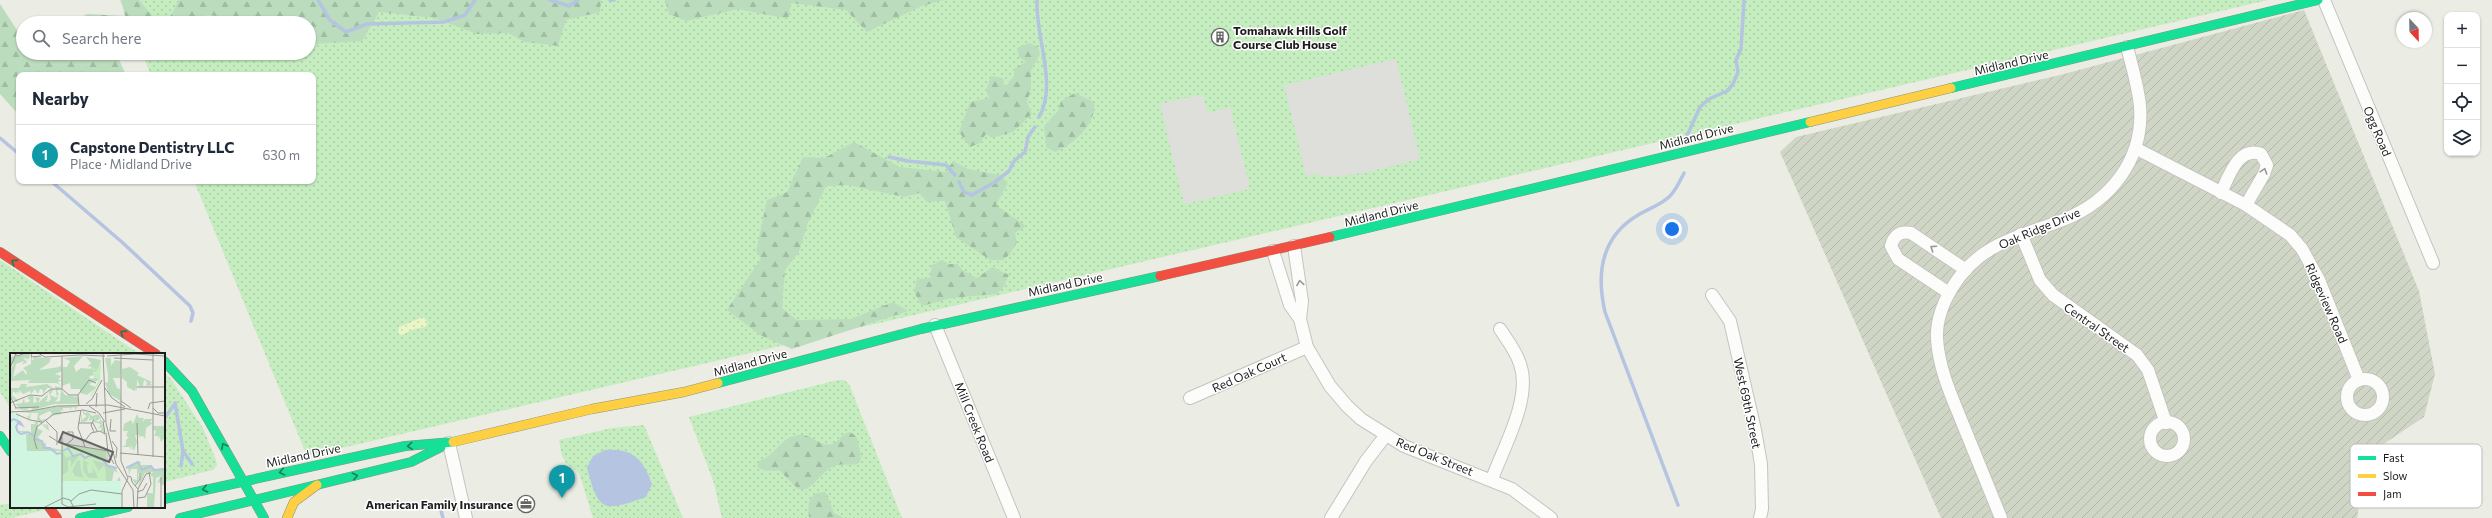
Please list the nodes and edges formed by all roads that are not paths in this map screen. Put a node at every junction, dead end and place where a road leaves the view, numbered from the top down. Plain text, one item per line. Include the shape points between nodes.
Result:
1 (2318, 0) edge
2 (2324, 0) edge
3 (2127, 47) junction
4 (2136, 149) junction
5 (2220, 193) junction
6 (2246, 205) junction
7 (2021, 234) junction
8 (1294, 246) junction
9 (1273, 251) junction
10 (0, 252) edge
11 (2433, 263) dead end
12 (1966, 270) junction
13 (1949, 292) junction
14 (1712, 295) dead end
15 (1300, 319) junction
16 (935, 325) junction
17 (1500, 329) dead end
18 (1308, 346) junction
19 (154, 353) edge
20 (165, 362) edge
21 (2359, 380) dead end
22 (1190, 398) dead end
23 (2166, 422) dead end
24 (1386, 435) junction
25 (0, 436) edge
26 (449, 443) junction
27 (10, 451) edge
28 (1492, 479) junction
29 (243, 481) junction
30 (317, 485) junction
31 (165, 499) edge
32 (253, 500) junction
33 (50, 508) edge
34 (124, 508) edge
35 (57, 518) edge
36 (80, 518) edge
37 (180, 518) edge
38 (264, 518) edge
39 (287, 518) edge
40 (466, 518) edge
41 (1014, 518) edge
42 (1331, 518) edge
43 (1551, 518) edge
44 (1760, 518) edge
45 (2001, 518) edge

1 - 3 main road, Midland Drive
2 - 11 street, Ogg Road
3 - 4 street, Oak Ridge Drive via 2136,78 2140,106
3 - 8 main road, Midland Drive
4 - 5 street, Ridgeview Road
4 - 7 street, Oak Ridge Drive via 2120,178 2103,196 2064,220
5 - 6 street, Ridgeview Road
6 -> 5 street via 2267,165 2261,154 2254,151 2238,159
6 - 21 street, Ridgeview Road via 2275,223 2302,249 2319,280
7 - 12 street, Oak Ridge Drive via 1982,254
7 - 23 street, Central Street via 2040,280 2053,295 2137,355 2148,370
8 - 9 main road, Midland Drive
15 -> 8 street, Red Oak Street via 1302,301
9 - 15 street via 1290,306
9 - 16 main road, Midland Drive
19 -> 10 main road
12 - 13 street, Oak Ridge Drive
12 -> 13 street via 1912,233 1897,234 1892,239 1891,246 1898,259
13 - 45 street, Oak Ridge Drive via 1939,316 1939,356 1944,377
14 - 44 street, West 69th Street via 1730,321 1755,430 1761,464
15 - 18 street, Red Oak Street
16 - 26 main road, Midland Drive via 684,392 592,409
16 - 41 street, Mill Creek Road
17 - 28 street via 1517,358 1524,380 1522,397
18 - 22 street, Red Oak Court
18 - 24 street, Red Oak Street via 1330,386 1347,406 1361,419
29 -> 20 main road via 192,391
24 - 28 street, Red Oak Street via 1415,450
24 - 42 street via 1366,461
25 - 27 main road
26 -> 29 main road, Midland Drive via 405,446
30 -> 26 main road, Midland Drive via 410,462
26 - 40 street
28 - 43 street, Red Oak Street via 1528,499
29 -> 31 main road, Midland Drive
29 - 32 main road
30 - 32 main road, Midland Drive
30 - 39 main road via 294,502
32 - 37 main road, Midland Drive
32 - 38 main road
33 - 35 main road
34 - 36 main road

